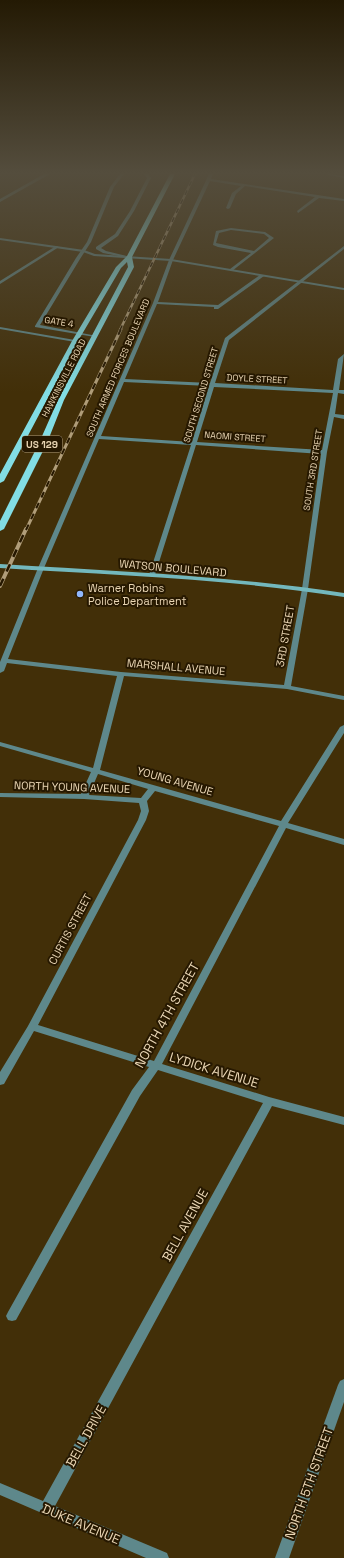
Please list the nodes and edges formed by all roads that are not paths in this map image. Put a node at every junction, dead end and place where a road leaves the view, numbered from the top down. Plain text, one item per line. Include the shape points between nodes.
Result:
1 (57, 247) joint
2 (86, 247) edge
3 (100, 247) edge
4 (134, 247) edge
5 (177, 247) edge
6 (222, 247) edge
7 (262, 247) edge
8 (344, 247) edge
9 (84, 251) junction
10 (255, 252) junction
11 (129, 257) junction
12 (171, 260) junction
13 (232, 270) junction
14 (262, 276) junction
15 (301, 282) junction
16 (0, 283) edge
17 (344, 289) edge
18 (155, 302) junction
19 (0, 328) edge
20 (79, 333) junction
21 (95, 336) junction
22 (75, 341) junction
23 (344, 356) edge
24 (122, 380) junction
25 (212, 385) junction
26 (335, 391) junction
27 (344, 392) edge
28 (332, 414) junction
29 (344, 417) edge
30 (97, 437) junction
31 (195, 444) junction
32 (324, 452) junction
33 (0, 481) edge
34 (0, 529) edge
35 (0, 566) edge
36 (41, 568) junction
37 (152, 575) junction
38 (305, 589) junction
39 (344, 595) edge
40 (5, 661) junction
41 (0, 671) edge
42 (122, 674) junction
43 (287, 687) junction
44 (344, 698) edge
45 (344, 727) edge
46 (0, 744) edge
47 (96, 770) junction
48 (154, 787) junction
49 (0, 795) edge
50 (84, 797) junction
51 (143, 801) junction
52 (284, 824) junction
53 (344, 842) edge
54 (32, 1028) junction
55 (156, 1066) junction
56 (0, 1081) edge
57 (269, 1101) junction
58 (344, 1121) edge
59 (12, 1316) dead end
60 (126, 1363) joint
61 (344, 1385) edge
62 (0, 1489) edge
63 (46, 1509) junction
64 (162, 1558) edge
65 (282, 1558) edge

1 - 9 street
1 - 16 street
2 - 9 street
3 - 11 street via 98,248 105,252
4 - 11 main road, HAWKINSVILLE ROAD / US 129
5 - 12 street, SOUTH ARMED FORCES BOULEVARD
6 - 10 street
7 - 10 street
8 - 15 street, SOUTH SECOND STREET
9 - 11 street via 94,255
9 - 20 street, GATE 4 via 37,326
10 - 13 street
11 - 12 street
11 - 20 main road, HAWKINSVILLE ROAD / US 129 via 119,266
11 - 21 main road, HAWKINSVILLE ROAD / US 129 via 131,268
12 - 13 street
12 - 18 street, SOUTH ARMED FORCES BOULEVARD
13 - 14 street
14 - 15 street
14 - 18 street via 217,307
15 - 17 street
15 - 25 street, SOUTH SECOND STREET via 227,339
18 - 24 street, SOUTH ARMED FORCES BOULEVARD
19 - 22 street
20 - 21 street, GATE 4
20 - 22 main road, HAWKINSVILLE ROAD / US 129
21 - 34 main road, HAWKINSVILLE ROAD / US 129 via 61,400 43,443
22 - 33 main road, HAWKINSVILLE ROAD / US 129
23 - 26 street, SOUTH 3RD STREET via 341,358
24 - 25 street, DOYLE STREET
24 - 30 street, SOUTH ARMED FORCES BOULEVARD
25 - 26 street, DOYLE STREET
25 - 31 street, SOUTH SECOND STREET
26 - 27 street, DOYLE STREET
26 - 28 street, SOUTH 3RD STREET
28 - 29 street
28 - 32 street, SOUTH 3RD STREET
30 - 31 street, NAOMI STREET
30 - 36 street, SOUTH ARMED FORCES BOULEVARD
31 - 32 street, NAOMI STREET
31 - 37 street, SOUTH SECOND STREET
32 - 38 street, SOUTH 3RD STREET
35 - 36 main road, WATSON BOULEVARD
36 - 37 main road, WATSON BOULEVARD
36 - 40 street, SOUTH ARMED FORCES BOULEVARD
37 - 38 main road, WATSON BOULEVARD
38 - 39 main road, WATSON BOULEVARD
38 - 43 street, 3RD STREET
40 - 41 street, SOUTH ARMED FORCES BOULEVARD
40 - 42 street, MARSHALL AVENUE
42 - 43 street, MARSHALL AVENUE
42 - 47 street
43 - 44 street, MARSHALL AVENUE
45 - 52 street, NORTH 4TH STREET
46 - 47 street, YOUNG AVENUE
47 - 48 street, YOUNG AVENUE
47 - 50 street
48 - 51 street
48 - 52 street, YOUNG AVENUE
49 - 50 street, NORTH YOUNG AVENUE
50 - 51 street, NORTH YOUNG AVENUE
51 - 54 street, CURTIS STREET via 145,811 142,820
52 - 53 street, YOUNG AVENUE
52 - 55 street, NORTH 4TH STREET
54 - 55 street, LYDICK AVENUE
54 - 56 street, CURTIS STREET
55 - 57 street, LYDICK AVENUE
55 - 59 street, NORTH 4TH STREET via 136,1092
57 - 58 street, LYDICK AVENUE
57 - 60 street, BELL AVENUE
60 - 63 street, BELL DRIVE
61 - 65 street, NORTH 5TH STREET
62 - 63 street, DUKE AVENUE
63 - 64 street, DUKE AVENUE

